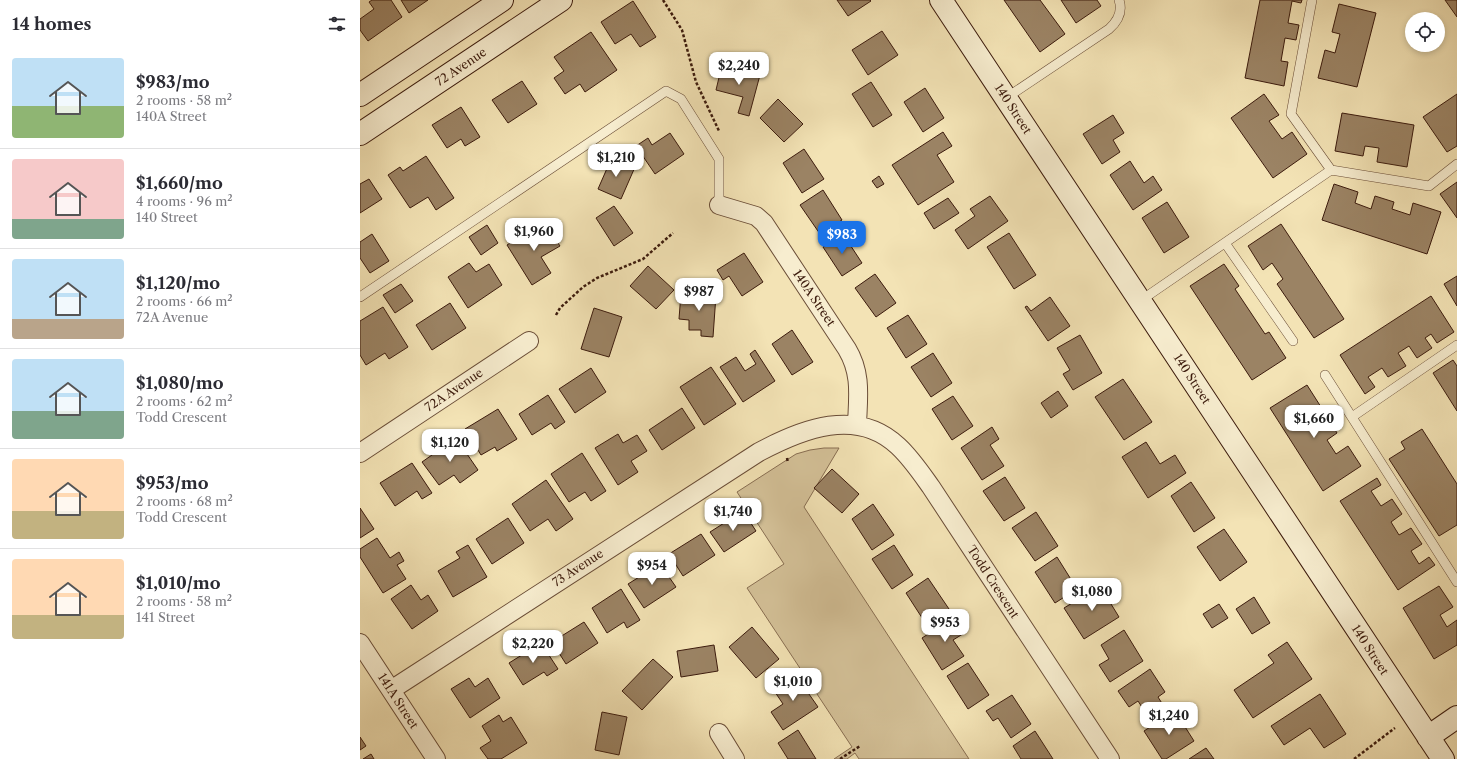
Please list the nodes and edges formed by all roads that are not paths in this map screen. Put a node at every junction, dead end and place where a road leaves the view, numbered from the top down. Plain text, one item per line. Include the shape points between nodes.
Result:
1 (502, 0) edge
2 (562, 0) edge
3 (941, 0) edge
4 (1119, 0) edge
5 (1312, 0) edge
6 (360, 95) edge
7 (1006, 98) junction
8 (360, 134) edge
9 (1457, 164) edge
10 (1331, 170) junction
11 (719, 204) joint
12 (1225, 243) junction
13 (360, 297) edge
14 (1140, 301) junction
15 (529, 341) dead end
16 (1293, 341) dead end
17 (1457, 345) edge
18 (1325, 375) dead end
19 (1352, 417) junction
20 (857, 425) junction
21 (360, 453) edge
22 (1457, 582) edge
23 (360, 643) edge
24 (391, 690) junction
25 (1457, 717) edge
26 (719, 733) dead end
27 (1428, 737) junction
28 (436, 759) edge
29 (735, 759) edge
30 (1110, 759) edge
31 (1442, 759) edge

1 - 6 main road
2 - 8 main road, 72 Avenue
3 - 7 main road, 140 Street
4 - 7 lane via 1119,16 1109,29
5 - 10 lane via 1291,114
7 - 14 main road, 140 Street
9 - 10 lane via 1428,186
10 - 12 lane
11 - 13 lane via 718,159 681,99 666,91
11 - 20 street, 140A Street via 756,216 764,223 847,349 855,366 858,384
12 - 14 lane
12 - 16 lane
14 - 27 main road, 140 Street
15 - 21 street, 72A Avenue
17 - 19 lane
18 - 19 lane
19 - 22 lane
20 - 24 street, 73 Avenue via 846,424 797,433 759,452
20 - 30 street, Todd Crescent via 887,437 915,465
23 - 24 street, 141A Street
24 - 28 street, 141A Street
25 - 27 main road
26 - 29 street
27 - 31 main road, 140 Street

